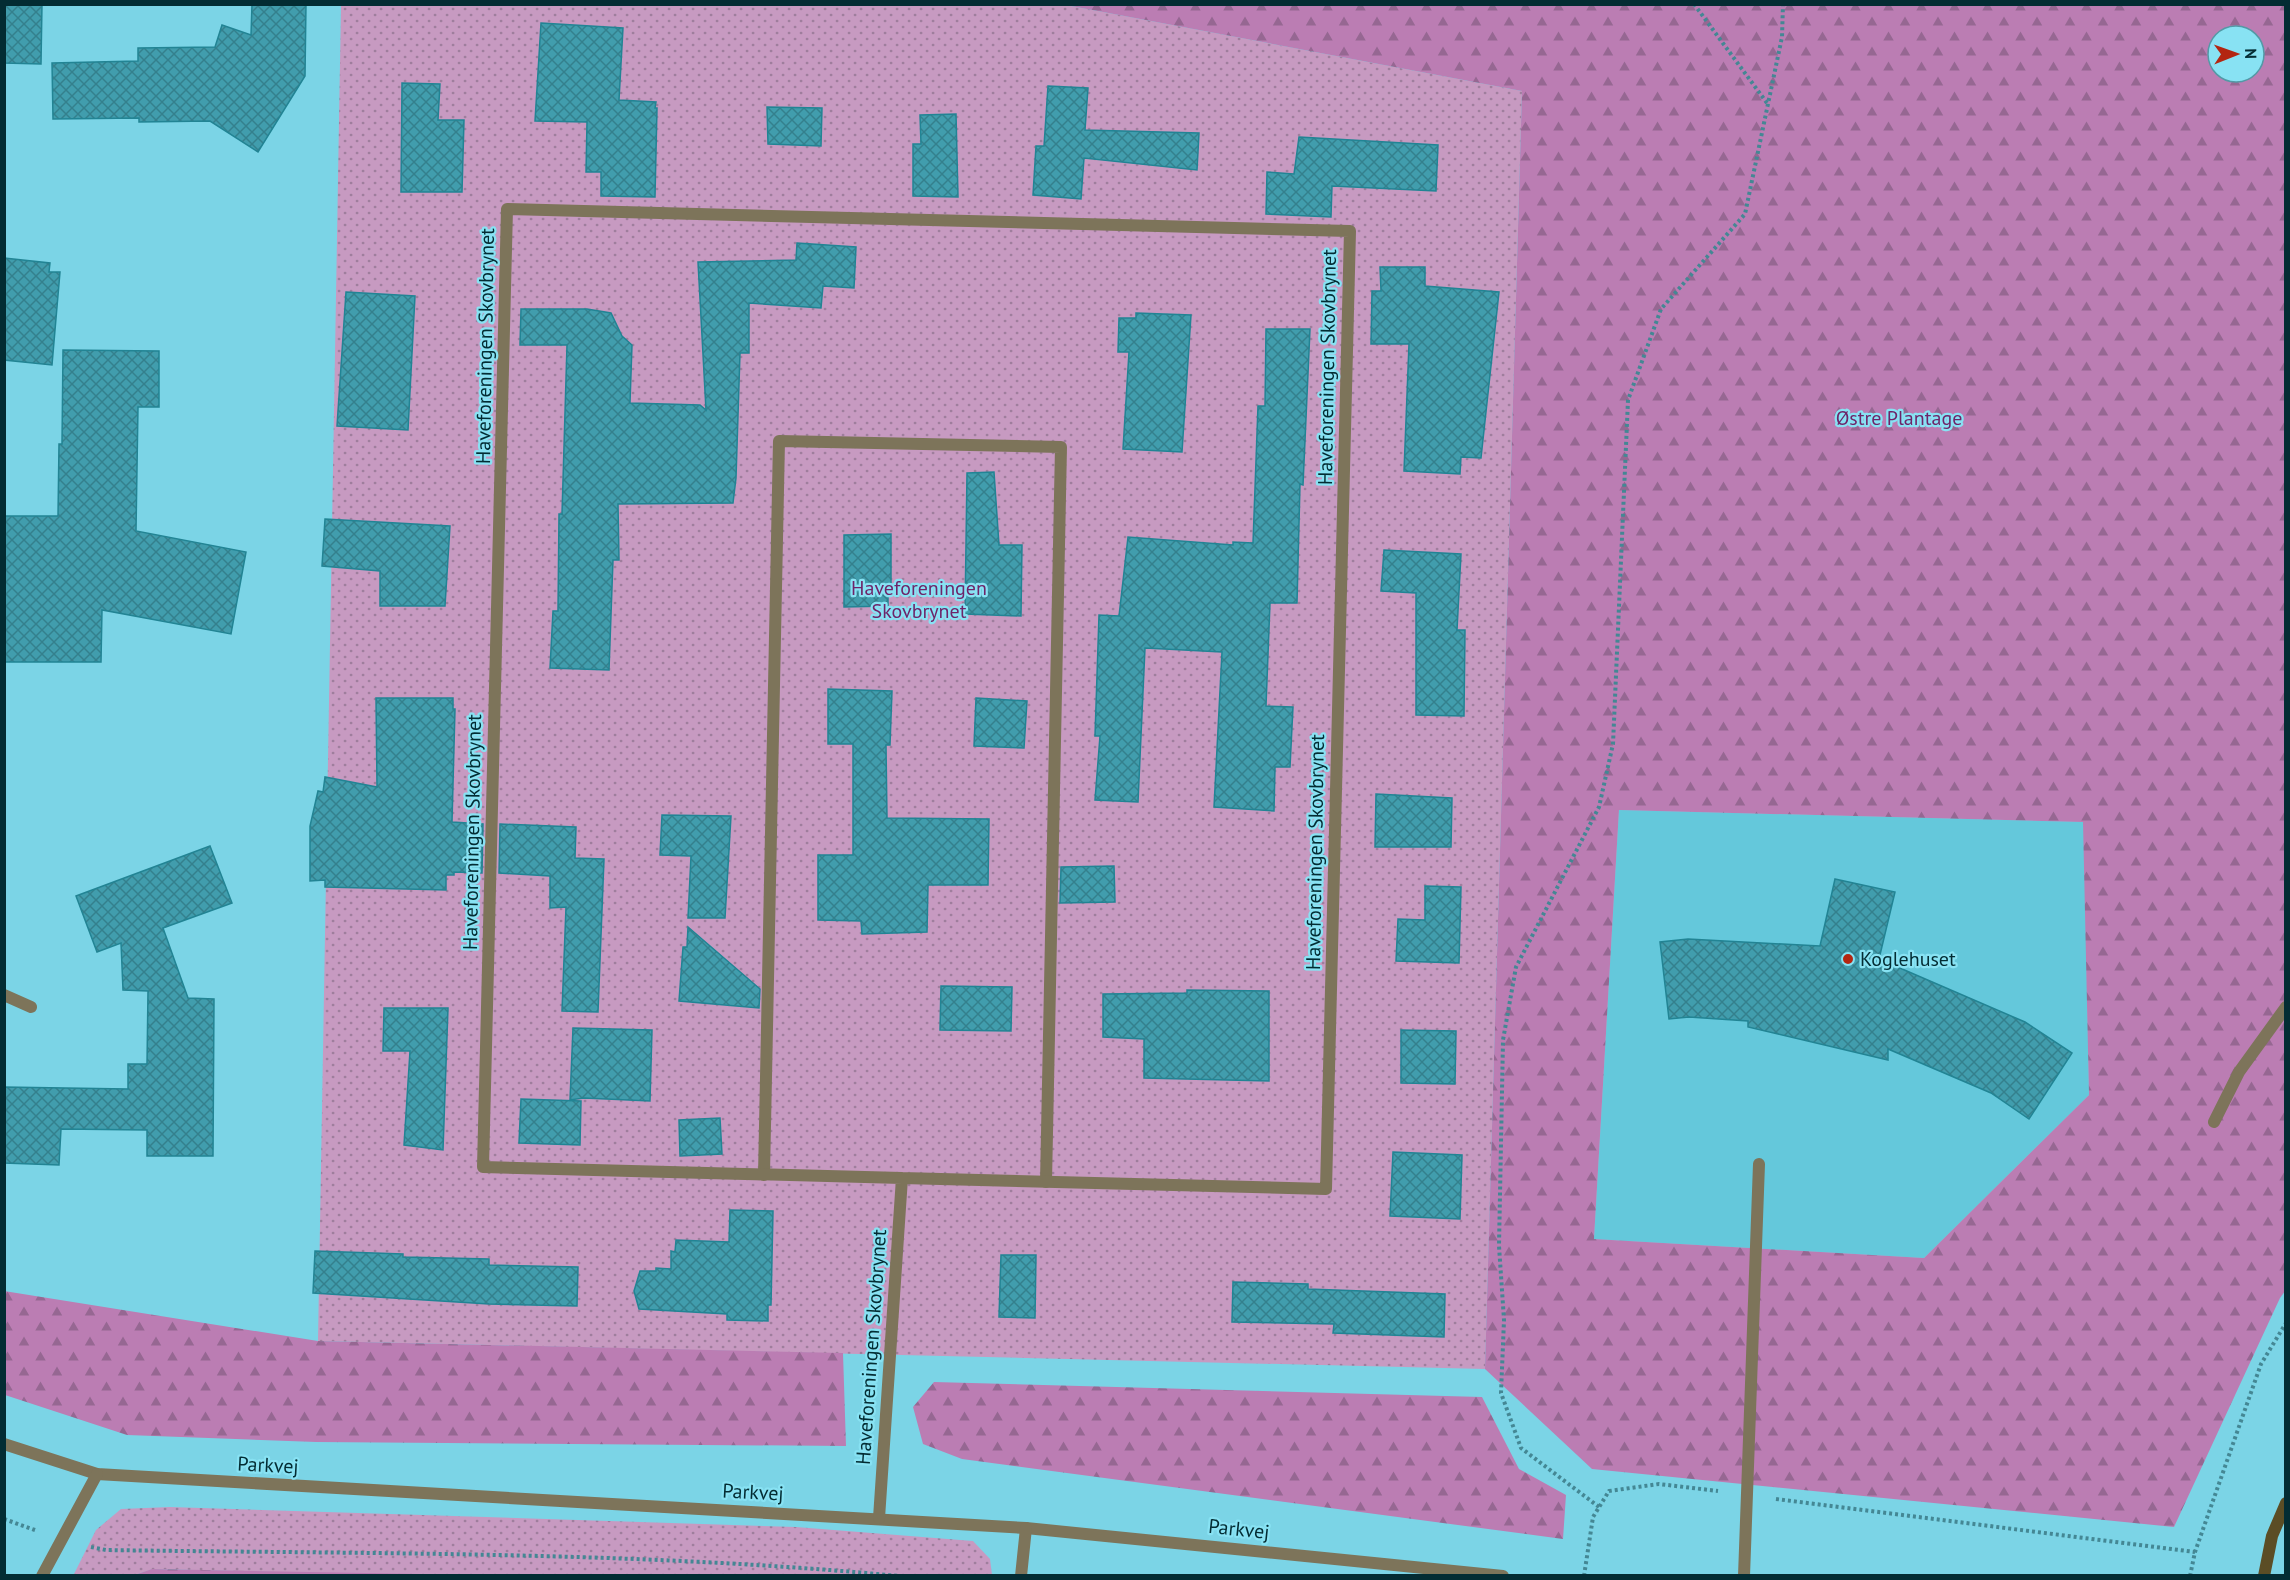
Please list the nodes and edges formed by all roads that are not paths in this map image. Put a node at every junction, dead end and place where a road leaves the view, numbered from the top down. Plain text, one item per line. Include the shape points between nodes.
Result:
1 (4, 995) edge
2 (31, 1007) dead end
3 (2286, 1007) edge
4 (2214, 1122) dead end
5 (1759, 1164) dead end
6 (764, 1175) junction
7 (902, 1178) junction
8 (1046, 1182) junction
9 (4, 1444) edge
10 (97, 1474) junction
11 (2286, 1503) edge
12 (879, 1518) junction
13 (1026, 1528) junction
14 (42, 1575) edge
15 (1021, 1575) edge
16 (1503, 1575) edge
17 (1744, 1575) edge
18 (2264, 1575) edge

1 - 2 street
3 - 4 street via 2239,1071
5 - 17 street
6 - 7 street, Haveforeningen Skovbrynet
6 - 8 street via 779,441 1061,447
6 - 8 street, Haveforeningen Skovbrynet via 483,1167 507,209 1350,231 1326,1189
7 - 8 street, Haveforeningen Skovbrynet
7 - 12 street, Haveforeningen Skovbrynet
9 - 10 street, Parkvej
10 - 12 street, Parkvej
10 - 14 street
11 - 18 street via 2272,1536
12 - 13 street, Parkvej
13 - 15 street
13 - 16 street, Parkvej

